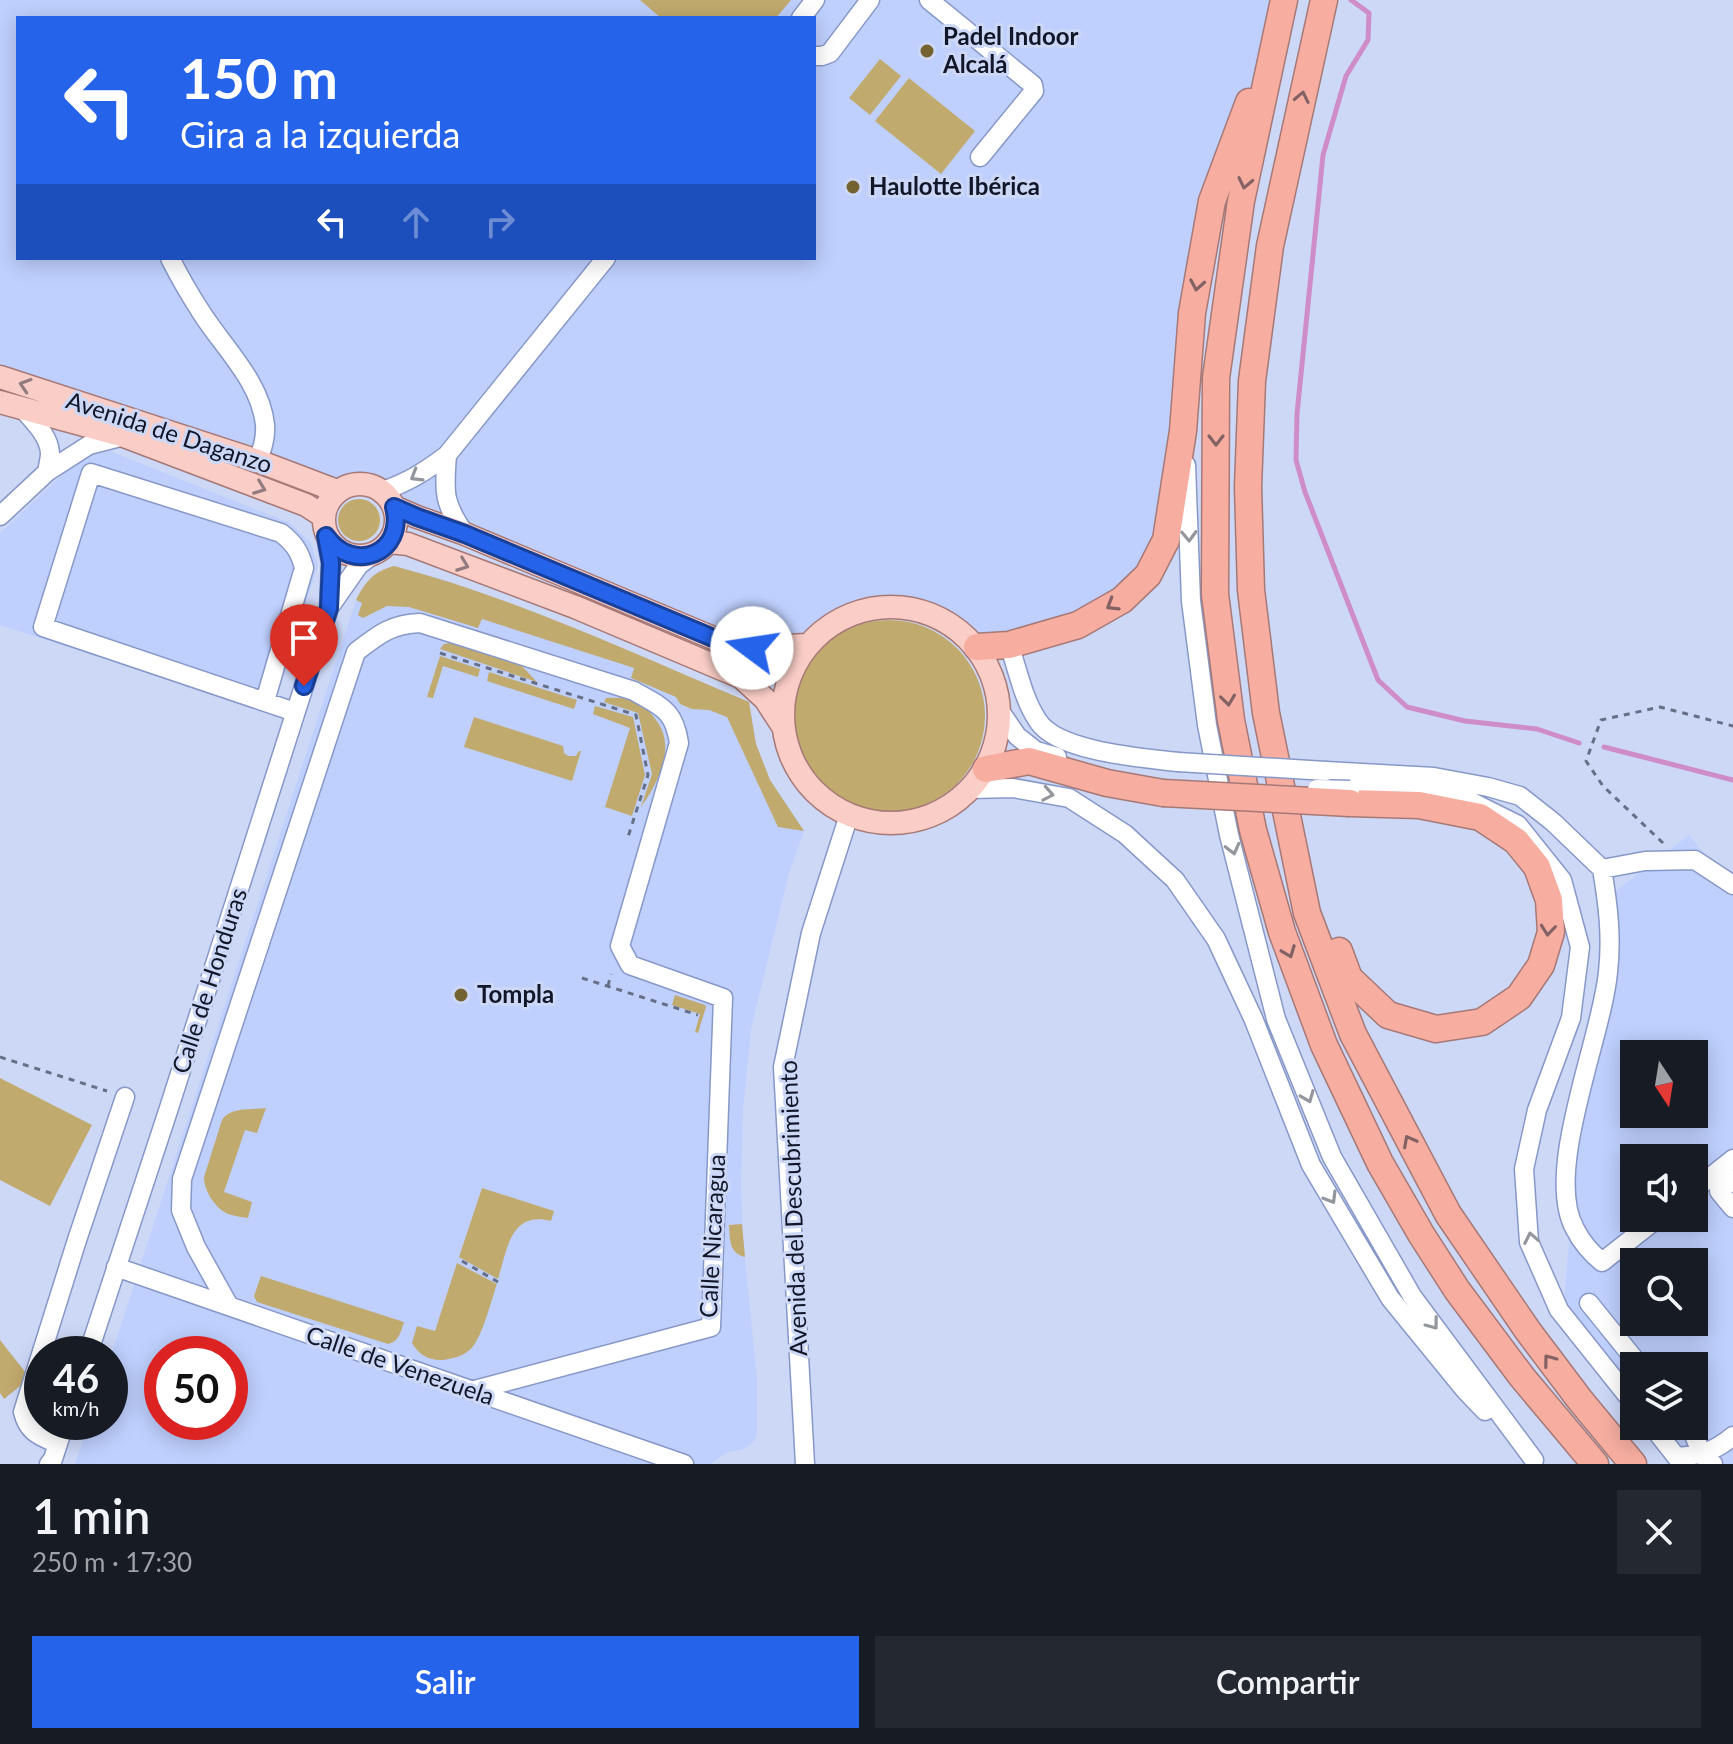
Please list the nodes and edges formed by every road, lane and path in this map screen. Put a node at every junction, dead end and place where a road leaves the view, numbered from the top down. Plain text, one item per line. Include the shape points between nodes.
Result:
1 (815, 0) edge
2 (870, 0) edge
3 (929, 0) edge
4 (1324, 0) edge
5 (1281, 12) edge
6 (803, 16) edge
7 (816, 56) edge
8 (980, 157) dead end
9 (171, 260) edge
10 (604, 260) edge
11 (0, 377) edge
12 (11, 405) edge
13 (1183, 431) junction
14 (124, 436) junction
15 (447, 455) junction
16 (258, 461) junction
17 (47, 472) junction
18 (337, 491) junction
19 (388, 499) junction
20 (0, 516) edge
21 (325, 526) junction
22 (465, 534) junction
23 (382, 548) junction
24 (329, 608) junction
25 (806, 645) junction
26 (1009, 645) junction
27 (977, 647) junction
28 (440, 653) dead end
29 (265, 701) junction
30 (1000, 711) junction
31 (295, 712) junction
32 (782, 725) junction
33 (1733, 726) edge
34 (978, 779) junction
35 (1164, 788) junction
36 (1350, 796) junction
37 (849, 815) junction
38 (1291, 827) junction
39 (627, 840) dead end
40 (1681, 860) junction
41 (1602, 869) junction
42 (1733, 885) edge
43 (611, 974) dead end
44 (582, 978) dead end
45 (608, 986) junction
46 (698, 1015) dead end
47 (0, 1057) edge
48 (125, 1097) joint
49 (1733, 1159) edge
50 (1708, 1179) edge
51 (1733, 1180) edge
52 (1733, 1208) edge
53 (1640, 1232) edge
54 (462, 1261) dead end
55 (116, 1267) junction
56 (498, 1282) dead end
57 (1589, 1303) dead end
58 (229, 1306) junction
59 (94, 1336) edge
60 (1629, 1352) edge
61 (1620, 1386) edge
62 (471, 1391) junction
63 (1580, 1400) junction
64 (1733, 1436) edge
65 (1663, 1440) edge
66 (1697, 1440) edge
67 (57, 1458) edge
68 (1707, 1459) edge
69 (1680, 1461) edge
70 (1536, 1462) edge
71 (684, 1464) edge
72 (805, 1464) edge
73 (1595, 1464) edge
74 (1633, 1464) edge
75 (1651, 1464) edge

1 - 6 street
2 - 7 street via 830,53
3 - 8 street via 1033,85 1034,91
38 -> 4 highway via 1266,713 1251,590 1252,381 1270,246
5 -> 13 highway via 1212,201 1192,313
5 -> 73 highway via 1241,201 1216,378 1215,594 1231,720 1253,830 1282,932 1324,1045 1380,1163 1457,1290
9 - 16 street via 260,403 265,441
10 - 15 street
16 -> 11 main road, Avenida de Daganzo
12 - 14 main road, Avenida de Daganzo
12 - 17 street via 42,431 50,453
13 -> 26 highway via 1166,540 1148,575 1122,600 1078,625
13 -> 70 street via 1191,601 1207,725 1276,1019 1332,1157 1412,1296
14 - 17 street via 89,445
14 -> 21 main road, Avenida de Daganzo via 306,505
15 -> 19 street
15 - 22 street via 447,504
16 - 18 main road, Avenida de Daganzo
17 - 20 street
18 - 19 main road via 365,484
18 - 21 main road via 326,507
19 - 22 main road via 417,517
19 - 23 main road via 396,526
21 - 23 main road via 340,551 349,555 367,556
21 - 24 street, Calle de Honduras via 331,563
22 - 25 main road via 718,640 752,648
23 - 24 street, Calle de Honduras via 359,565
23 -> 32 main road via 408,544 741,677
24 - 31 street, Calle de Honduras
25 - 27 main road via 831,624 860,610 892,606 924,611 954,625
25 - 32 main road via 783,696
26 - 27 highway
26 - 41 street, bridge via 1039,724 1058,737 1123,756 1434,777 1488,787 1520,796
27 - 30 main road via 997,688
28 - 39 path via 636,715 648,775
29 - 29 street via 43,627 91,473 281,533 294,543 304,568
29 - 31 street
30 - 34 main road via 994,750
30 - 35 street via 1017,736 1036,751
31 - 55 street, Calle de Honduras
32 - 37 main road via 803,779 823,800
33 - 40 path via 1660,707 1601,720 1586,761 1603,786
34 - 35 highway via 1029,761 1107,783
34 - 37 main road via 945,809 914,821 881,823
34 -> 70 street via 1069,798 1125,834 1175,880 1216,939 1311,1165 1390,1298 1465,1390
35 - 36 highway, bridge
36 -> 38 highway via 1480,817 1516,841 1537,867 1549,900 1551,932 1541,965 1519,997 1482,1022 1436,1029 1388,1015 1349,978
61 -> 36 street via 1559,1310 1529,1242 1524,1169 1537,1110 1571,1018 1580,947 1562,880 1518,825 1468,800 1416,792
37 - 72 street, Avenida del Descubrimiento via 811,933 783,1067
63 -> 38 highway via 1448,1214 1353,1034 1307,913
40 - 41 street
40 - 42 street via 1695,860
41 - 53 street via 1610,919 1608,973 1565,1168 1568,1210 1574,1228 1602,1262
43 - 45 path
44 - 45 path
45 - 46 path
47 - 48 path
48 - 67 street via 23,1412 26,1424
49 - 50 street
51 - 52 street via 1719,1191
54 - 56 path
55 - 58 street, Calle de Venezuela
55 - 59 street, Calle de Honduras
57 - 60 street
58 - 62 street, Calle de Venezuela
58 - 62 street, Calle Nicaragua via 181,1210 182,1179 356,652 402,624 420,623 634,691 667,710 679,743 620,946 630,965 723,998 711,1327
62 - 71 street, Calle de Venezuela
63 - 74 highway
63 - 75 highway
64 - 68 street
65 - 69 street
66 - 68 street
68 - 69 street

